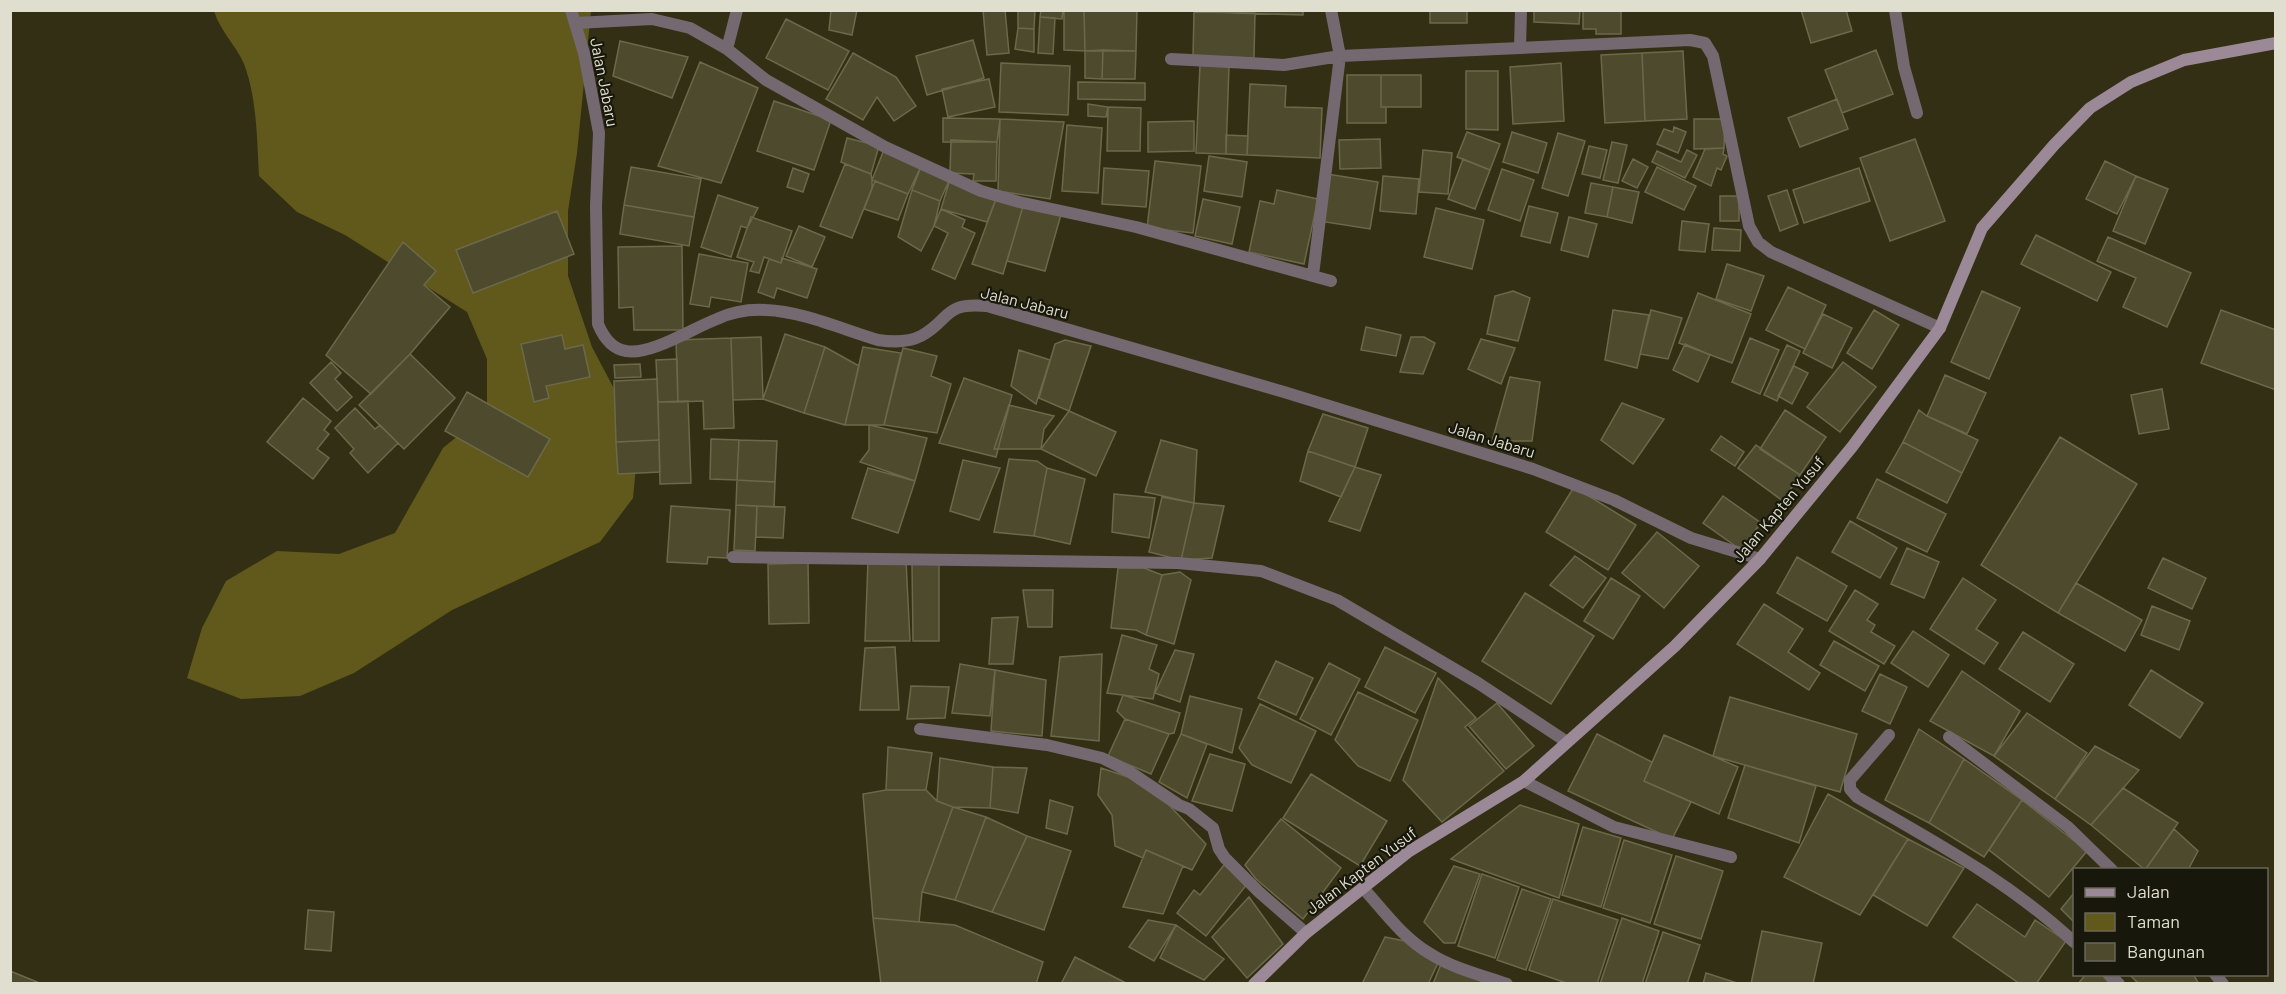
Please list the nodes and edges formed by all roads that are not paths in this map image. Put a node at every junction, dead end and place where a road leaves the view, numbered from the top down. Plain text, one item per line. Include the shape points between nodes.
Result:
1 (571, 10) edge
2 (737, 10) edge
3 (1331, 10) edge
4 (1521, 10) edge
5 (1895, 10) edge
6 (576, 23) junction
7 (2276, 43) edge
8 (1520, 48) junction
9 (727, 49) junction
10 (1340, 56) junction
11 (1172, 59) dead end
12 (1917, 113) dead end
13 (1313, 275) junction
14 (1332, 281) dead end
15 (1940, 328) junction
16 (733, 558) dead end
17 (1760, 559) junction
18 (920, 729) dead end
19 (1889, 735) dead end
20 (1949, 737) dead end
21 (1567, 742) junction
22 (1524, 781) junction
23 (1731, 857) dead end
24 (2110, 868) edge
25 (1363, 888) junction
26 (1306, 933) junction
27 (2073, 941) edge
28 (1254, 984) edge
29 (1507, 984) edge

1 - 6 street, Jalan Jabaru
2 - 9 street
3 - 10 street
4 - 8 street
5 - 12 street via 1904,67
6 - 9 street via 652,19 672,22 708,35
6 - 17 street, Jalan Jabaru via 599,133 598,324 615,348 627,352 644,350 715,319 759,310 784,312 895,342 921,336 959,306 987,306 1533,469 1614,500 1691,538
7 - 15 main road, Jalan Kapten Yusuf via 2184,60 2131,82 2090,108 1982,228
8 - 10 street
8 - 15 street via 1690,40 1705,43 1713,56 1749,226 1758,242 1771,252
9 - 13 street via 776,86 885,147 981,191 1136,227
10 - 11 street via 1284,65
10 - 13 street
13 - 14 street
15 - 17 main road, Jalan Kapten Yusuf via 1852,447
16 - 21 street via 1178,563 1261,571 1337,600 1478,683
17 - 21 main road, Jalan Kapten Yusuf via 1675,646
18 - 26 street via 1047,745 1102,758 1130,772 1189,808 1213,828 1225,858
19 - 27 street via 1850,780 1850,789 1988,873 2042,912
20 - 24 street via 2068,827
21 - 22 main road, Jalan Kapten Yusuf
22 - 23 street via 1614,827
22 - 25 main road, Jalan Kapten Yusuf via 1408,852
25 - 26 main road, Jalan Kapten Yusuf
25 - 29 street via 1428,953
26 - 28 main road, Jalan Kapten Yusuf

